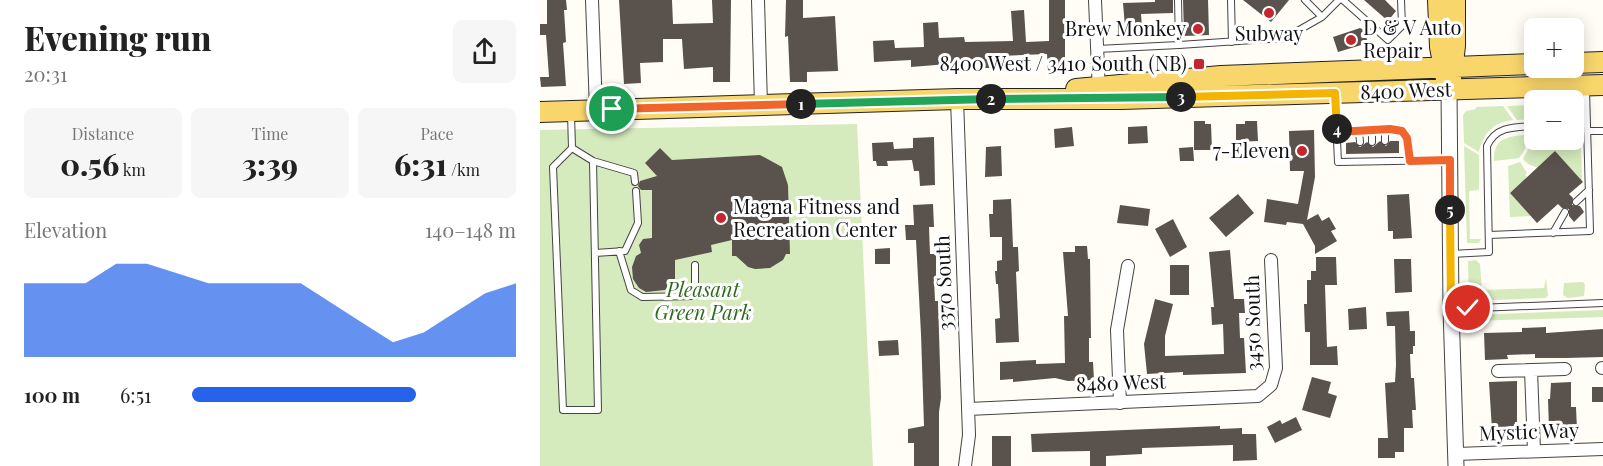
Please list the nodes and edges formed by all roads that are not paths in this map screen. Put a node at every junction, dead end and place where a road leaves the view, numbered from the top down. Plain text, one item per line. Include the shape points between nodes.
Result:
1 (592, 0) edge
2 (758, 0) edge
3 (1095, 0) edge
4 (1178, 0) edge
5 (1231, 0) edge
6 (1305, 0) edge
7 (1341, 0) edge
8 (1401, 0) edge
9 (1438, 0) edge
10 (1455, 0) edge
11 (1322, 16) junction
12 (1232, 42) junction
13 (1179, 45) junction
14 (1097, 49) junction
15 (1603, 62) edge
16 (1584, 63) edge
17 (1524, 64) edge
18 (1448, 67) junction
19 (1594, 86) edge
20 (1449, 90) junction
21 (1099, 93) junction
22 (1335, 93) junction
23 (957, 99) junction
24 (761, 105) junction
25 (596, 110) junction
26 (571, 111) junction
27 (540, 112) edge
28 (1524, 127) edge
29 (1584, 127) edge
30 (1587, 128) junction
31 (1385, 129) junction
32 (1372, 130) junction
33 (1359, 131) junction
34 (1603, 131) edge
35 (1337, 132) junction
36 (1385, 141) dead end
37 (1360, 142) dead end
38 (1372, 142) dead end
39 (572, 148) junction
40 (1386, 153) dead end
41 (1360, 154) dead end
42 (1372, 154) dead end
43 (1450, 160) junction
44 (593, 161) junction
45 (1410, 161) junction
46 (1360, 162) junction
47 (1372, 162) junction
48 (1386, 162) junction
49 (635, 182) dead end
50 (1589, 190) junction
51 (636, 191) dead end
52 (1576, 202) dead end
53 (1565, 212) dead end
54 (1553, 233) junction
55 (1489, 235) junction
56 (619, 251) junction
57 (595, 253) junction
58 (1450, 254) junction
59 (1271, 260) dead end
60 (695, 265) dead end
61 (1128, 266) dead end
62 (1603, 303) edge
63 (1451, 309) junction
64 (1565, 369) dead end
65 (1531, 370) junction
66 (1498, 371) dead end
67 (1271, 385) joint
68 (1120, 403) junction
69 (968, 409) junction
70 (1603, 449) edge
71 (1534, 451) junction
72 (1456, 460) edge
73 (965, 466) edge

1 - 25 street
2 - 24 street
3 - 14 street
4 - 13 lane
5 - 12 lane
6 - 11 lane
7 - 8 lane via 1388,40 1402,26
7 - 11 lane
9 - 18 main road
10 - 18 main road
11 - 12 lane via 1285,38
12 - 13 lane
13 - 14 lane
14 - 21 street
15 - 16 main road
17 - 18 main road, 8400 West
18 - 20 main road
18 - 21 main road, 8400 West via 1221,76
19 - 20 main road, 8400 West
19 - 30 lane
20 - 22 main road, 8400 West
20 - 43 street
21 - 22 main road, 8400 West
21 - 23 main road, 8400 West
22 - 35 lane
23 - 24 main road, 8400 West
23 - 69 street, 3370 South
24 - 25 main road, 8400 West
25 - 26 main road, 8400 West
26 - 27 main road, 8400 West
26 - 39 lane
28 - 55 lane via 1502,130 1487,146
29 - 30 lane
30 - 34 lane
30 - 50 lane
31 - 32 lane
31 - 36 lane
31 - 45 lane via 1402,131 1407,138
32 - 33 lane
32 - 38 lane
33 - 35 lane
33 - 37 lane
35 - 46 lane via 1338,162
39 - 44 lane
39 - 57 lane via 553,167 563,410 598,410
40 - 48 lane
41 - 46 lane
42 - 47 lane
43 - 45 lane
43 - 58 street
44 - 49 lane via 634,172
44 - 57 lane
45 - 48 lane
46 - 47 lane
47 - 48 lane
50 - 52 lane
50 - 54 lane via 1590,231
51 - 56 lane via 638,223 625,251
53 - 54 lane
54 - 55 lane
55 - 58 lane via 1489,252
56 - 57 lane
56 - 60 lane via 631,290 642,297 695,296
58 - 63 street
59 - 67 street, 3450 South via 1275,368
61 - 68 street via 1117,330
62 - 63 lane
63 - 72 street
64 - 65 street
65 - 66 street
65 - 71 street
67 - 68 street, 8480 West via 1266,392 1250,398
68 - 69 street, 8480 West
69 - 73 street, 3370 South
70 - 71 street, Mystic Way
71 - 72 street, Mystic Way

